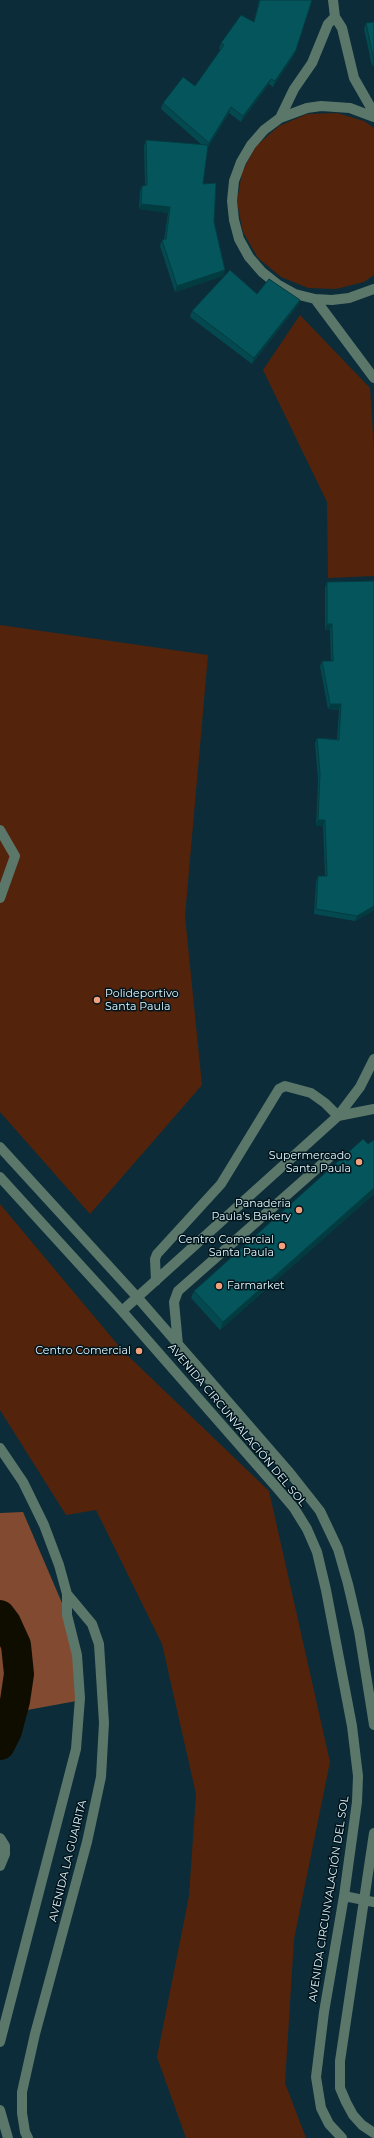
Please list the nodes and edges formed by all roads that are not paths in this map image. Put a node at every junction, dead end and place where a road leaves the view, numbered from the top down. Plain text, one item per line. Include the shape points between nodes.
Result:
1 (333, 0) edge
2 (335, 17) junction
3 (374, 113) edge
4 (374, 117) edge
5 (280, 118) junction
6 (374, 289) edge
7 (315, 299) junction
8 (374, 378) edge
9 (0, 830) edge
10 (0, 898) edge
11 (374, 1059) edge
12 (374, 1109) edge
13 (338, 1116) junction
14 (0, 1147) edge
15 (330, 1157) dead end
16 (0, 1177) edge
17 (156, 1281) junction
18 (138, 1298) junction
19 (122, 1311) junction
20 (178, 1345) junction
21 (0, 1448) edge
22 (67, 1594) junction
23 (374, 1725) edge
24 (374, 1832) edge
25 (0, 1838) edge
26 (0, 1866) edge
27 (344, 1896) junction
28 (364, 1900) junction
29 (374, 1902) edge
30 (0, 2042) edge
31 (0, 2110) edge
32 (374, 2133) edge
33 (8, 2138) edge
34 (28, 2138) edge
35 (342, 2138) edge

1 - 2 street
2 - 3 street via 342,28 354,78
2 - 5 street via 328,24 312,63 294,89
4 - 5 street via 350,108 328,105 307,108
5 - 7 street via 264,130 240,162 234,181 234,220 240,240 262,272 295,294
6 - 7 street via 349,298
7 - 8 street
9 - 10 street via 15,856
11 - 13 street via 360,1087
12 - 13 street
13 - 17 street
13 - 17 street via 311,1093 285,1086 279,1089 221,1184 157,1254
14 - 18 street, AVENIDA CIRCUNVALACIÓN DEL SOL
15 - 20 street via 178,1291 174,1302
16 - 19 street, AVENIDA CIRCUNVALACIÓN DEL SOL
17 - 18 street
18 - 19 street
18 - 20 street, AVENIDA CIRCUNVALACIÓN DEL SOL
19 - 27 street, AVENIDA CIRCUNVALACIÓN DEL SOL via 294,1508 307,1529 316,1552 326,1590 352,1726 358,1776 357,1802
20 - 23 street, AVENIDA CIRCUNVALACIÓN DEL SOL via 320,1511 338,1549 359,1631
21 - 22 street, AVENIDA LA GUAIRITA via 23,1482 44,1524
22 - 30 street, AVENIDA LA GUAIRITA via 67,1614 77,1655 79,1677 76,1749
22 - 34 street, AVENIDA LA GUAIRITA via 92,1624 99,1644 104,1723 101,1777 87,1842 35,2034 22,2092 22,2113
24 - 28 street
25 - 26 street via 5,1846
27 - 28 street
27 - 35 street, AVENIDA CIRCUNVALACIÓN DEL SOL via 324,2012 316,2077 321,2108 329,2124
28 - 29 street
28 - 32 street via 340,2061 340,2088 353,2115
31 - 33 street

